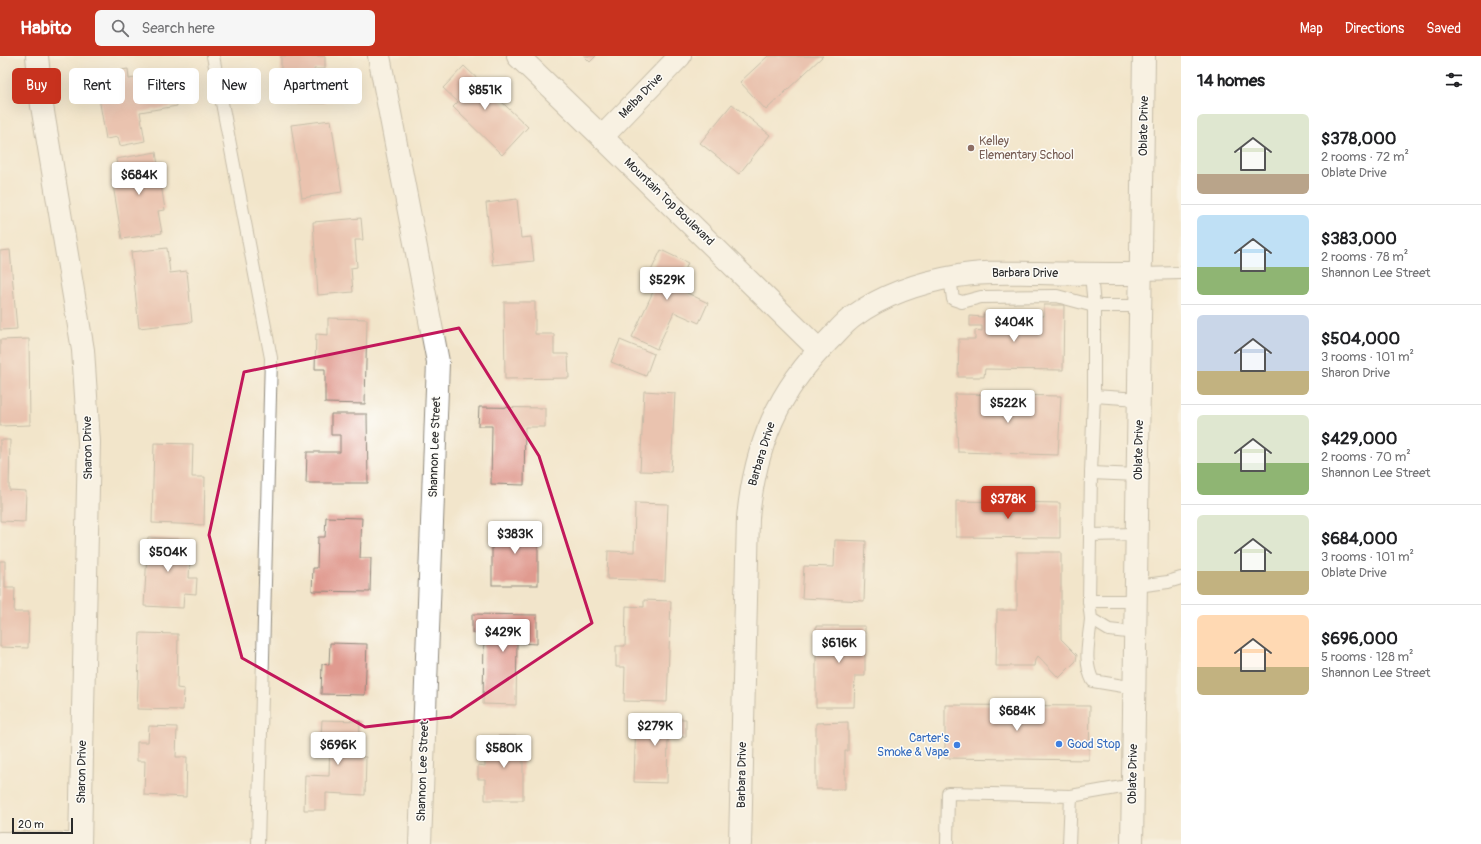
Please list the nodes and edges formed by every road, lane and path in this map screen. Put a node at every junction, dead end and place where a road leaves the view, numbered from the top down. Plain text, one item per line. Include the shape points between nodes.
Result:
1 (37, 56) edge
2 (213, 56) edge
3 (379, 56) edge
4 (518, 56) edge
5 (680, 56) edge
6 (1147, 57) edge
7 (602, 137) junction
8 (1181, 273) edge
9 (1091, 274) junction
10 (1142, 274) junction
11 (950, 278) junction
12 (1094, 306) junction
13 (1141, 306) junction
14 (819, 350) junction
15 (1094, 396) junction
16 (1140, 399) junction
17 (1091, 473) junction
18 (1138, 475) junction
19 (1138, 534) junction
20 (1090, 535) junction
21 (1181, 578) edge
22 (1136, 594) junction
23 (1089, 600) junction
24 (1091, 619) junction
25 (1136, 633) junction
26 (1135, 688) junction
27 (1133, 785) junction
28 (1071, 796) junction
29 (0, 843) edge
30 (68, 844) edge
31 (80, 844) edge
32 (258, 844) edge
33 (420, 844) edge
34 (740, 844) edge
35 (947, 844) edge
36 (1069, 844) edge
37 (1132, 844) edge

1 - 31 street, Sharon Drive via 42,106 83,350 89,442
2 - 32 lane via 271,358
3 - 33 street, Shannon Lee Street via 438,362
4 - 7 street, Mountain Top Boulevard
5 - 7 street, Melba Drive
6 - 10 street, Oblate Drive
7 - 14 street, Mountain Top Boulevard
8 - 10 lane
9 - 10 street, Barbara Drive
9 - 11 street, Barbara Drive via 997,272
9 - 12 lane
10 - 13 street, Oblate Drive
11 - 12 lane via 954,299 962,302 981,297 1057,296
11 - 14 street, Barbara Drive via 904,290 878,302 854,316
12 - 13 lane
12 - 15 lane
13 - 16 street, Oblate Drive
14 - 34 street, Barbara Drive via 791,385 777,410 765,436 751,490 748,518
15 - 16 lane
15 - 17 lane
16 - 18 street, Oblate Drive
17 - 18 lane
17 - 20 lane
18 - 19 street, Oblate Drive
19 - 20 lane
19 - 22 street, Oblate Drive
20 - 23 lane
21 - 22 lane
22 - 23 lane
22 - 25 street, Oblate Drive
23 - 24 lane
24 - 25 lane via 1109,630
24 - 26 lane via 1087,654 1088,672 1093,681
25 - 26 street, Oblate Drive
26 - 27 street, Oblate Drive
27 - 28 lane
27 - 37 street, Oblate Drive
28 - 35 lane via 948,793
28 - 36 lane
29 - 30 street

